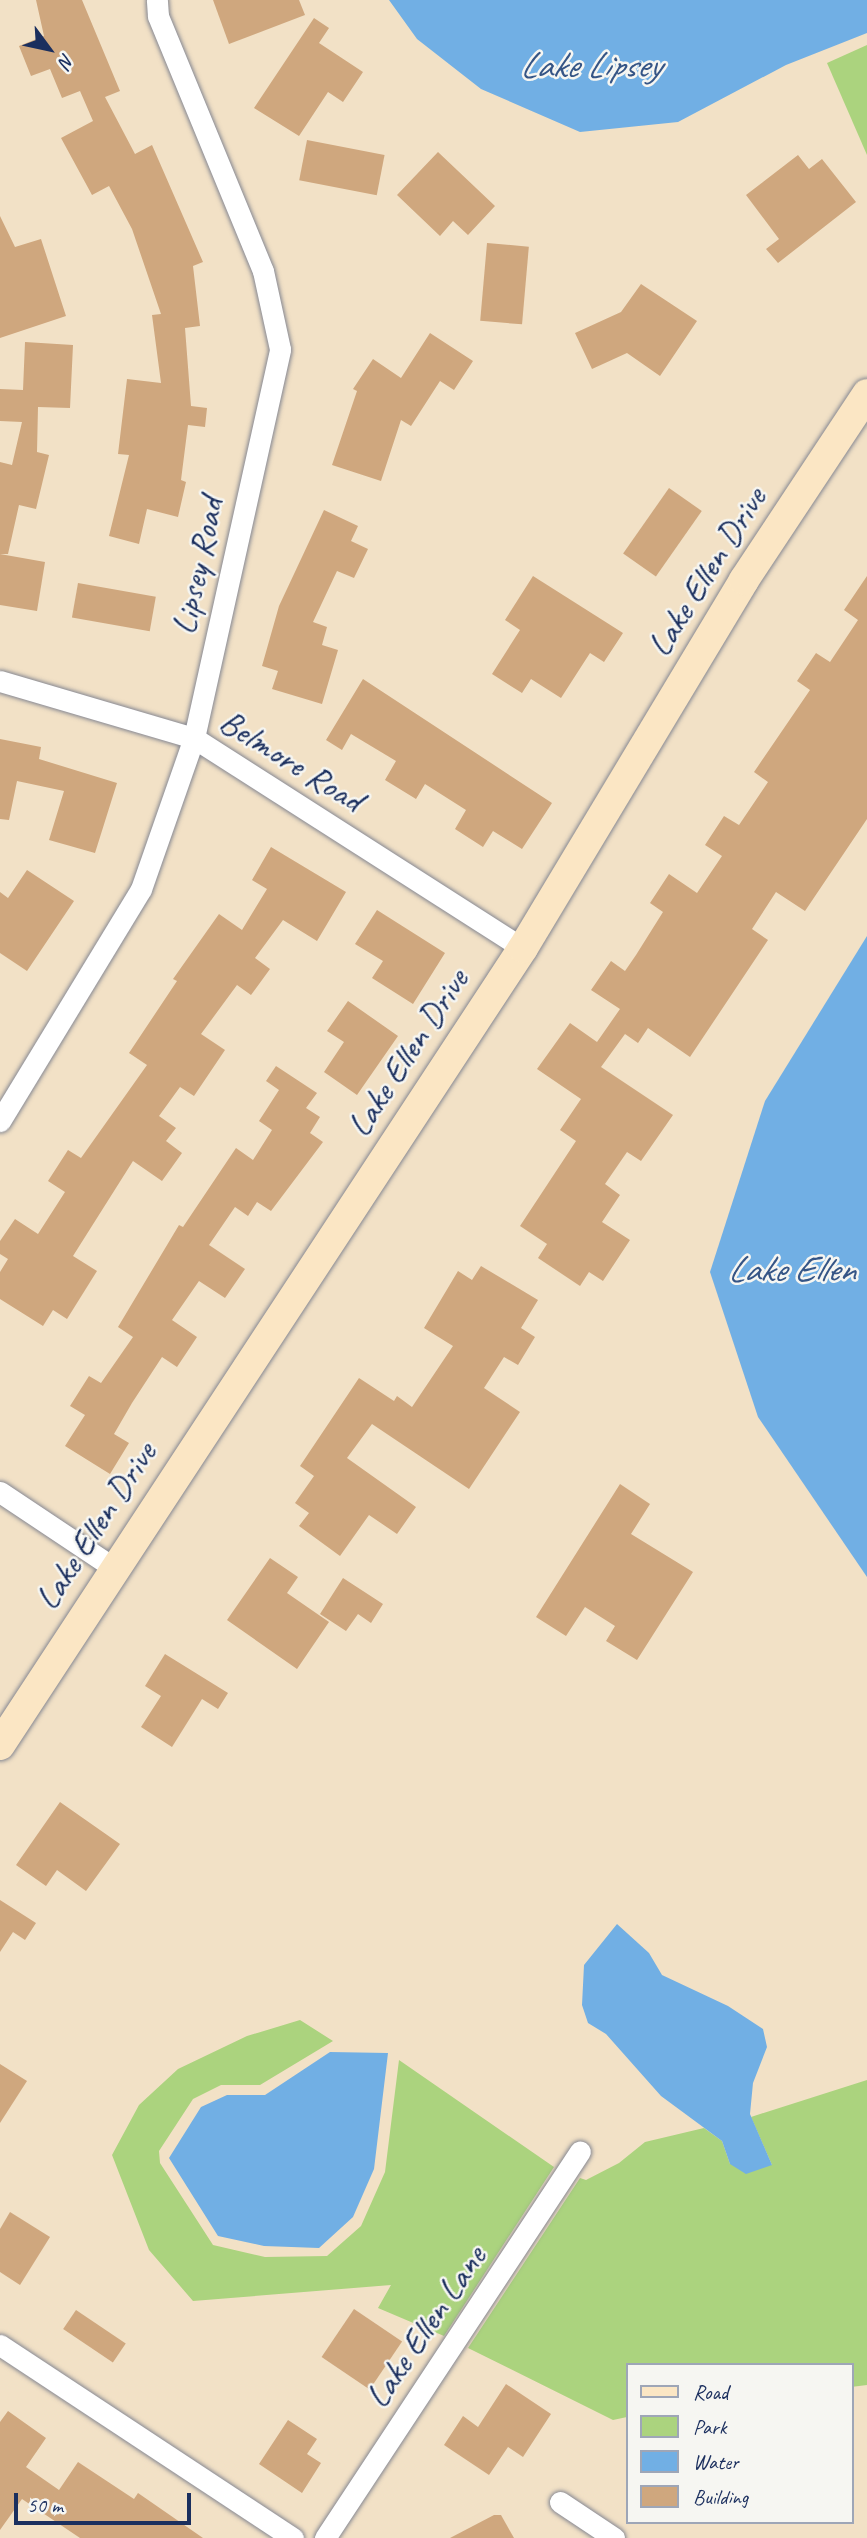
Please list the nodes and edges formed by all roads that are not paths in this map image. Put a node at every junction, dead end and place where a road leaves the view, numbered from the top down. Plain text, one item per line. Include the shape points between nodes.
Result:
1 (157, 0) edge
2 (867, 394) edge
3 (0, 681) edge
4 (194, 738) junction
5 (523, 947) junction
6 (0, 1121) edge
7 (0, 1492) edge
8 (114, 1568) junction
9 (0, 1745) edge
10 (580, 2152) dead end
11 (0, 2345) edge
12 (560, 2502) dead end
13 (293, 2538) edge
14 (325, 2538) edge
15 (614, 2538) edge

1 - 4 street, Lipsey Road via 158,16 263,271 280,349
2 - 5 street, Lake Ellen Drive via 744,580
3 - 4 street, Belmore Road
4 - 5 street, Belmore Road
4 - 6 street, Lipsey Road via 141,889
5 - 8 street, Lake Ellen Drive
7 - 8 street
8 - 9 street, Lake Ellen Drive
10 - 14 street, Lake Ellen Lane
11 - 13 street
12 - 15 street

